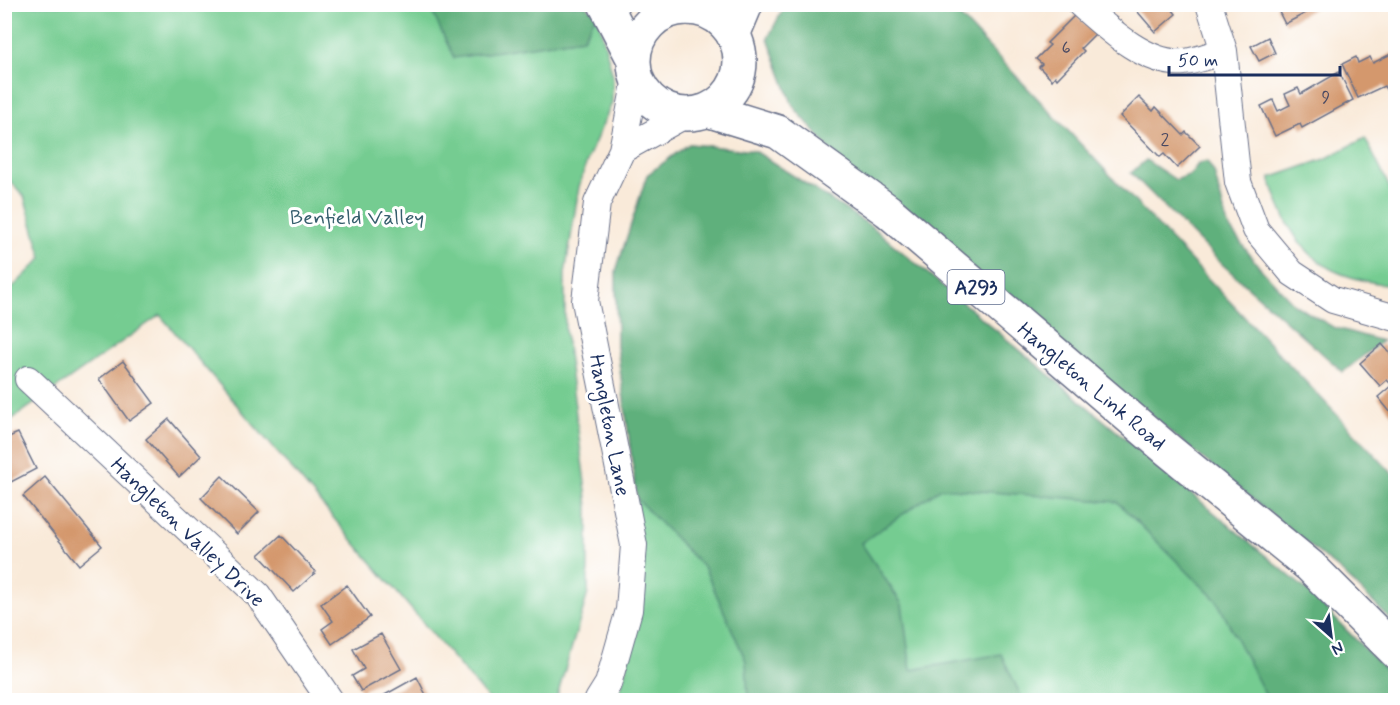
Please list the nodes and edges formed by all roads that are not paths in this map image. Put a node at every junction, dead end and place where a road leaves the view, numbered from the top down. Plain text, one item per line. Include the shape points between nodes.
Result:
1 (605, 4) edge
2 (746, 4) edge
3 (1080, 4) edge
4 (1209, 4) edge
5 (675, 7) edge
6 (733, 35) junction
7 (1224, 51) junction
8 (635, 69) junction
9 (739, 73) junction
10 (696, 112) junction
11 (778, 132) junction
12 (622, 150) junction
13 (1395, 318) edge
14 (28, 379) dead end
15 (1395, 652) edge
16 (330, 700) edge
17 (598, 700) edge

1 - 8 main road
2 - 6 main road
3 - 7 street via 1120,39 1154,57 1183,62
4 - 7 street
5 - 6 main road via 706,12 722,21
5 - 8 main road via 651,22 638,39
6 - 9 main road
7 - 13 street via 1238,182 1257,230 1292,273 1333,300
8 - 10 main road via 646,96 663,109
8 - 12 street, Hangleton Lane
9 - 10 main road via 721,102
9 - 11 main road, Hangleton Link Road / A293
10 - 11 main road, Hangleton Link Road / A293
10 - 12 street
11 - 15 main road, Hangleton Link Road / A293 via 888,211 1310,566
12 - 17 street, Hangleton Lane via 597,203 585,301 634,545 629,610 608,684
14 - 16 street, Hangleton Valley Drive via 258,596

